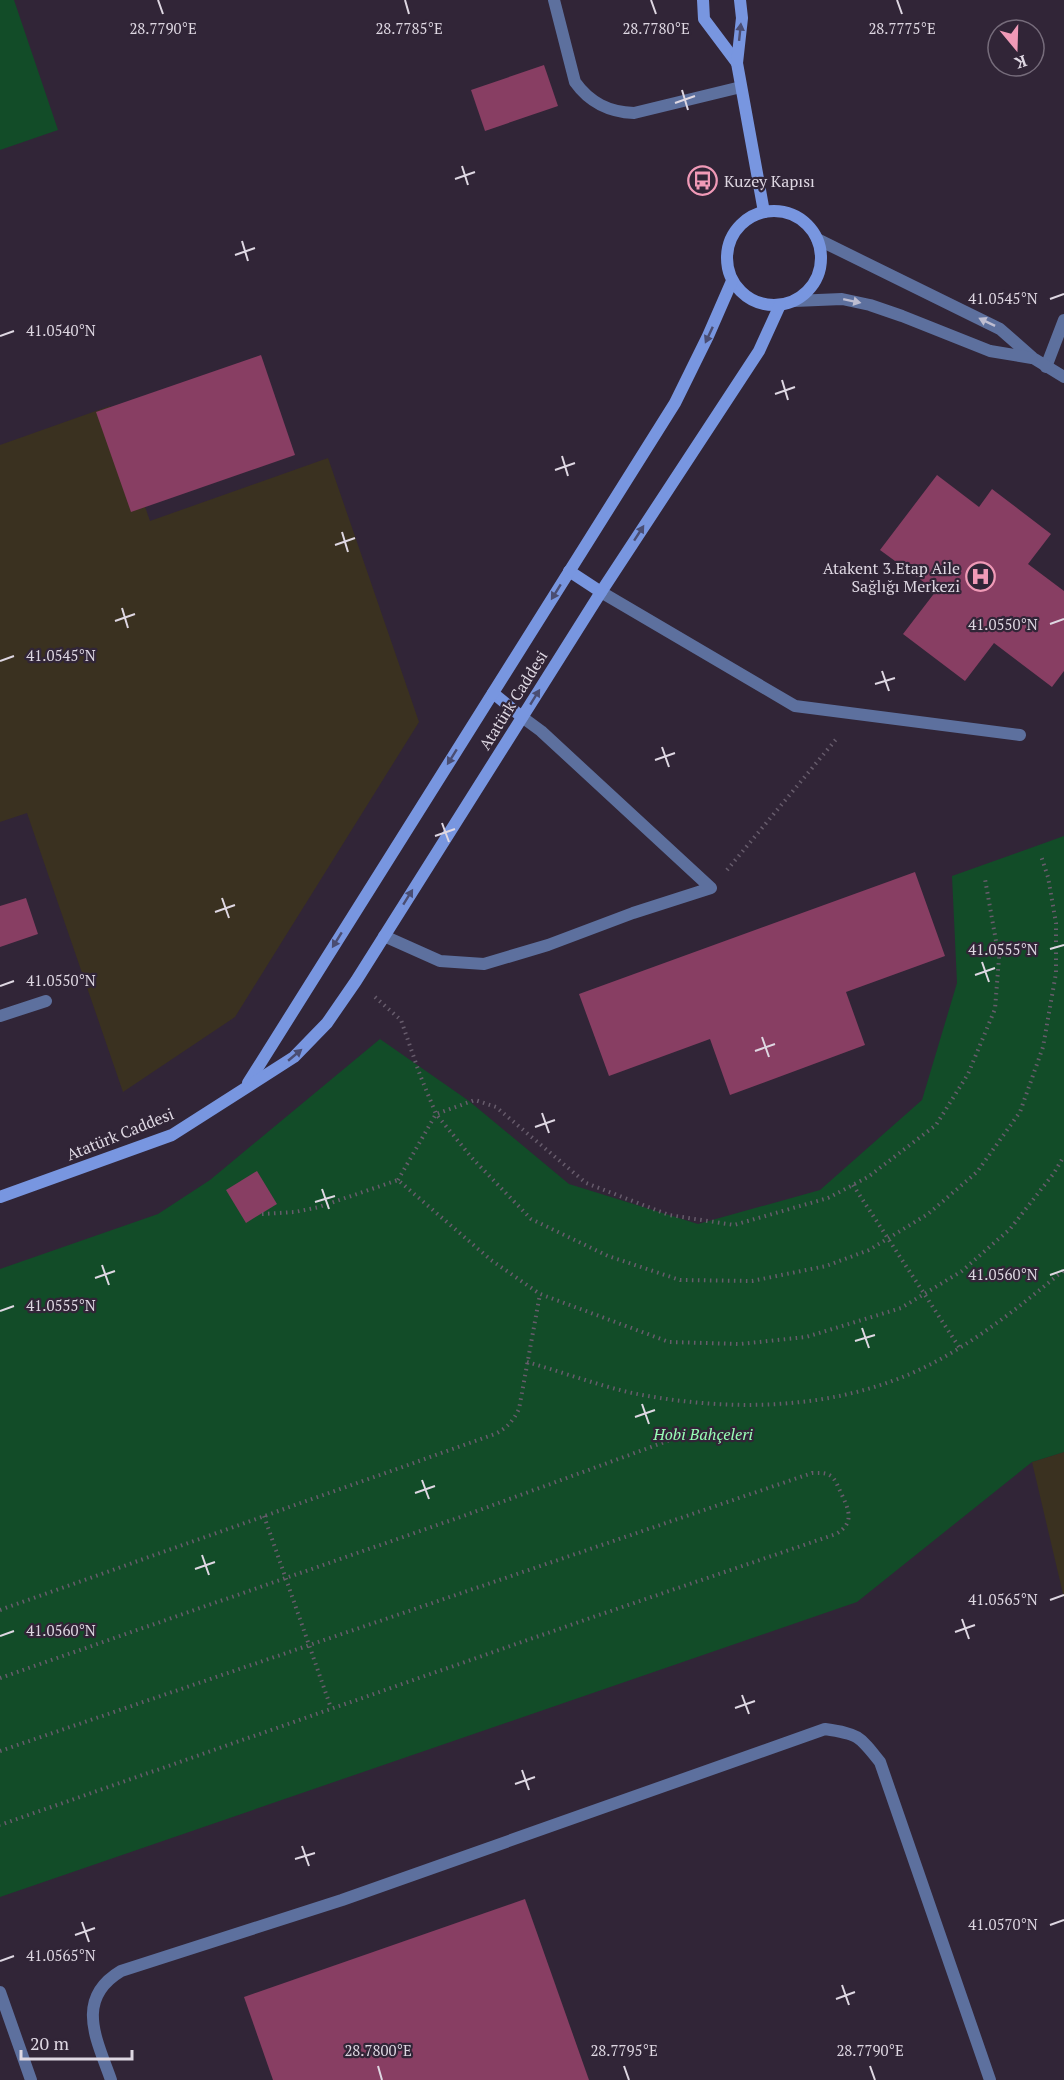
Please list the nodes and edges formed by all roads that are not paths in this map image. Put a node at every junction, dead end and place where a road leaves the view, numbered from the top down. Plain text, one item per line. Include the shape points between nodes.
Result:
1 (554, 0) edge
2 (703, 0) edge
3 (740, 0) edge
4 (737, 63) junction
5 (741, 87) junction
6 (764, 212) junction
7 (817, 239) junction
8 (732, 281) junction
9 (794, 301) junction
10 (780, 306) junction
11 (1064, 320) edge
12 (1033, 358) junction
13 (1046, 367) junction
14 (1064, 376) edge
15 (569, 572) junction
16 (601, 592) junction
17 (493, 693) junction
18 (522, 717) junction
19 (1020, 735) dead end
20 (384, 936) junction
21 (45, 1001) dead end
22 (0, 1016) edge
23 (246, 1086) junction
24 (0, 1197) edge
25 (0, 1992) edge
26 (31, 2080) edge
27 (111, 2080) edge
28 (990, 2080) edge

1 - 5 street via 575,82 604,108 634,113
2 - 4 street via 704,19
4 -> 3 street
4 - 5 street
5 - 6 street
6 - 7 street via 785,212 799,218
6 - 8 street via 741,224 731,237 726,264
7 - 9 street via 821,252 816,280 807,293
12 -> 7 street via 1000,329
8 - 10 street via 752,301
8 -> 15 street, Atatürk Caddesi via 675,403
9 - 10 street
9 -> 12 street via 842,299 870,305 990,351
16 -> 10 street, Atatürk Caddesi via 759,351
11 - 13 street
12 - 13 street
13 - 14 street
15 - 16 street
15 -> 17 street, Atatürk Caddesi
18 -> 16 street, Atatürk Caddesi
16 - 19 street via 795,705
17 - 18 street
17 -> 23 street, Atatürk Caddesi
20 -> 18 street, Atatürk Caddesi
18 - 20 street via 711,888 484,964 440,961
23 -> 20 street, Atatürk Caddesi via 294,1057 327,1023
21 - 22 street
23 - 24 street, Atatürk Caddesi via 172,1135
25 - 26 street
27 - 28 street via 92,2023 92,2010 102,1986 121,1971 342,1900 825,1729 852,1733 863,1739 880,1762

